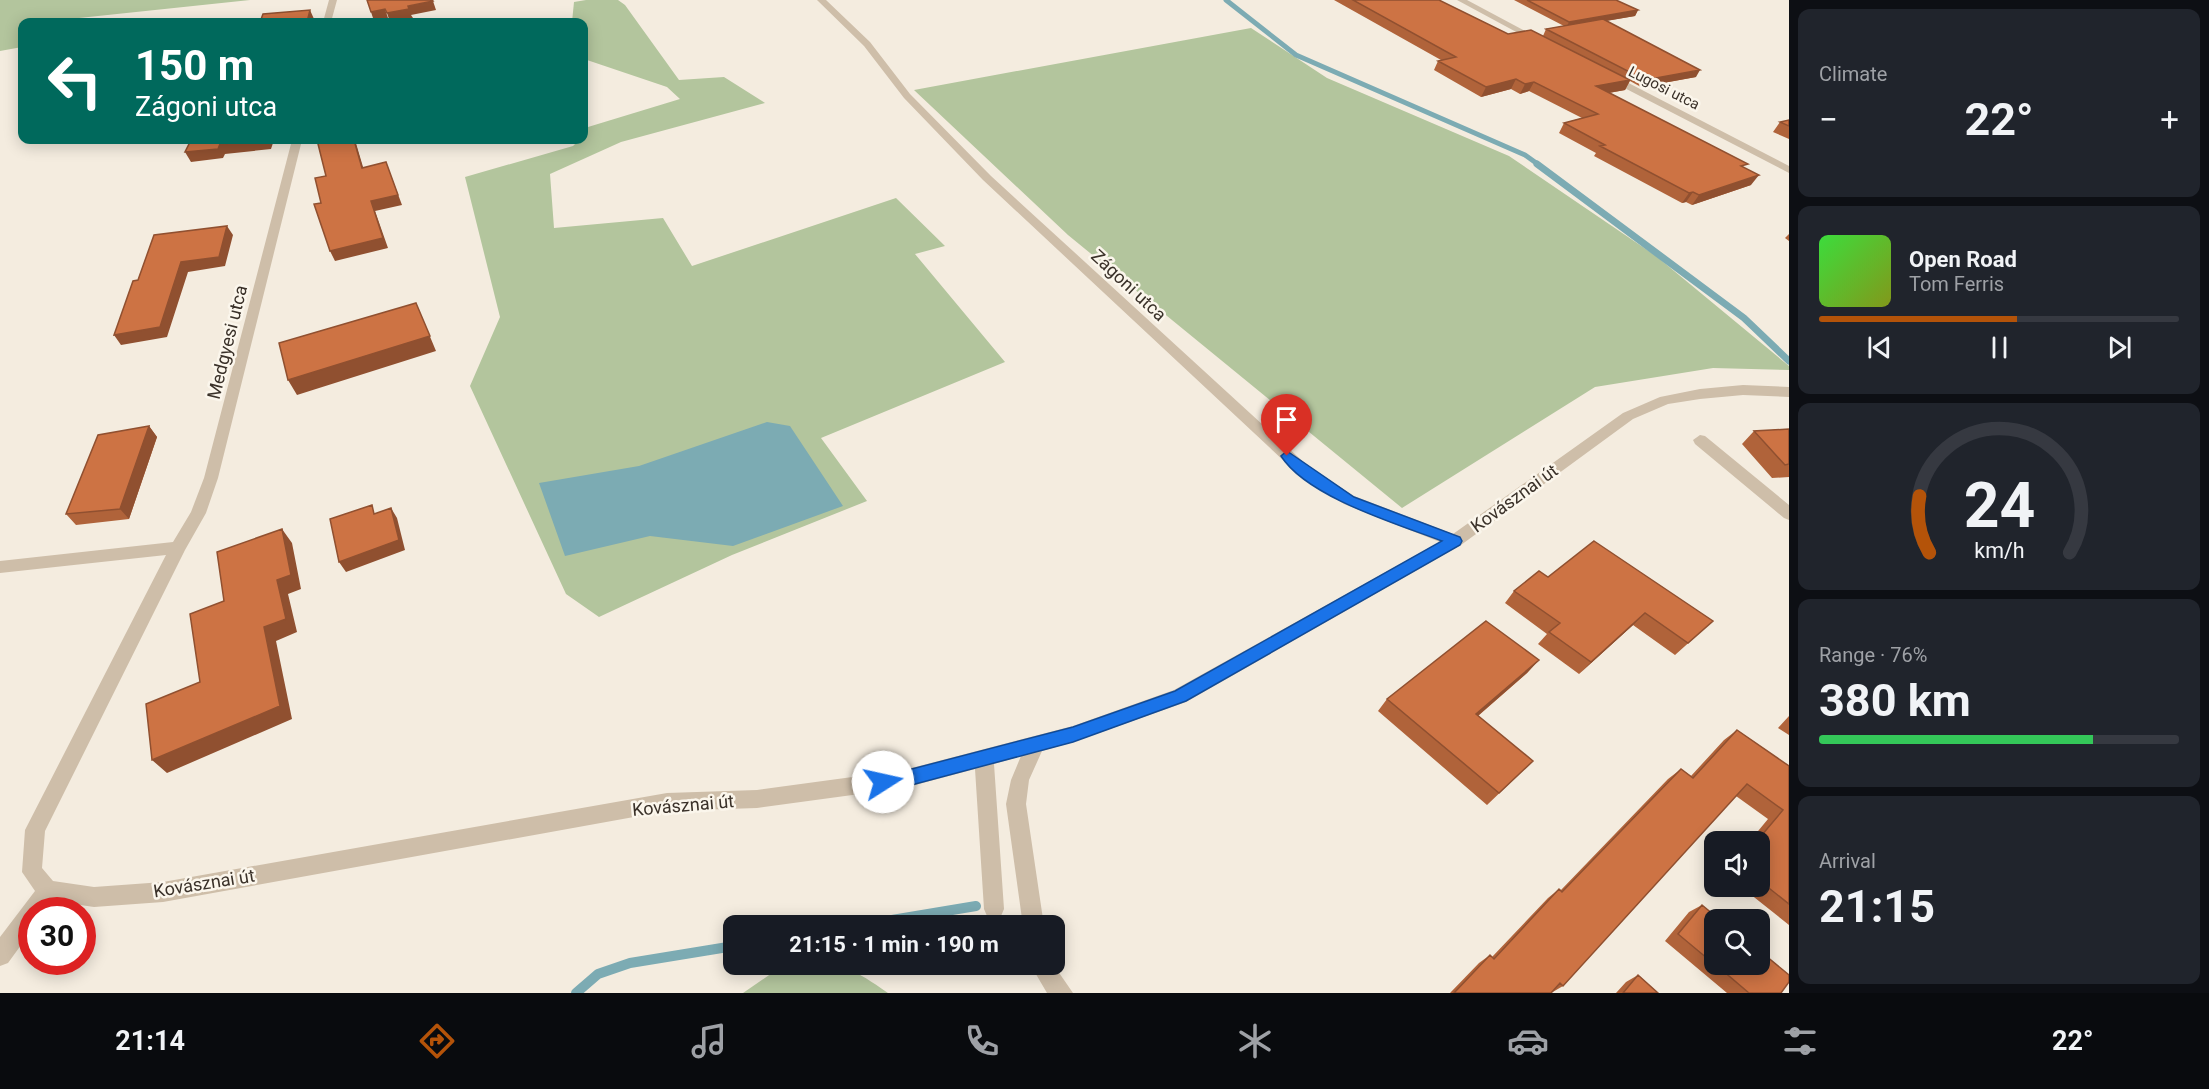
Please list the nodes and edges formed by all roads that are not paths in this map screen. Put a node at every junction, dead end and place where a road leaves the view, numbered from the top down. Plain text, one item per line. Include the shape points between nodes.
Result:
1 (333, 0) edge
2 (821, 0) edge
3 (1461, 0) edge
4 (328, 18) edge
5 (1544, 43) edge
6 (1596, 70) edge
7 (296, 144) edge
8 (1789, 170) edge
9 (1789, 392) edge
10 (1700, 440) dead end
11 (1789, 514) edge
12 (1455, 541) junction
13 (178, 548) junction
14 (0, 567) edge
15 (1036, 744) junction
16 (984, 758) junction
17 (48, 890) junction
18 (43, 897) edge
19 (994, 909) dead end
20 (1032, 915) edge
21 (18, 930) edge
22 (0, 955) edge
23 (1047, 975) edge
24 (1062, 993) edge

1 - 4 street
2 - 12 street, Zágoni utca via 867,44 907,96 987,178 1304,471 1349,500
3 - 5 street
6 - 8 street, Lugosi utca
7 - 13 street, Medgyesi utca via 211,478 198,513
9 - 12 street, Kovásznai út via 1743,390 1700,394 1665,400 1629,416
10 - 11 street
12 - 15 street, Kovásznai út via 1180,696
13 - 14 street
13 - 17 street via 35,830 32,872
15 - 16 street, Kovásznai út
15 - 20 street via 1020,780 1016,804
16 - 17 street, Kovásznai út via 904,779 757,799 667,802 163,892 94,897
16 - 19 street
17 - 18 street
21 - 22 street
23 - 24 street

